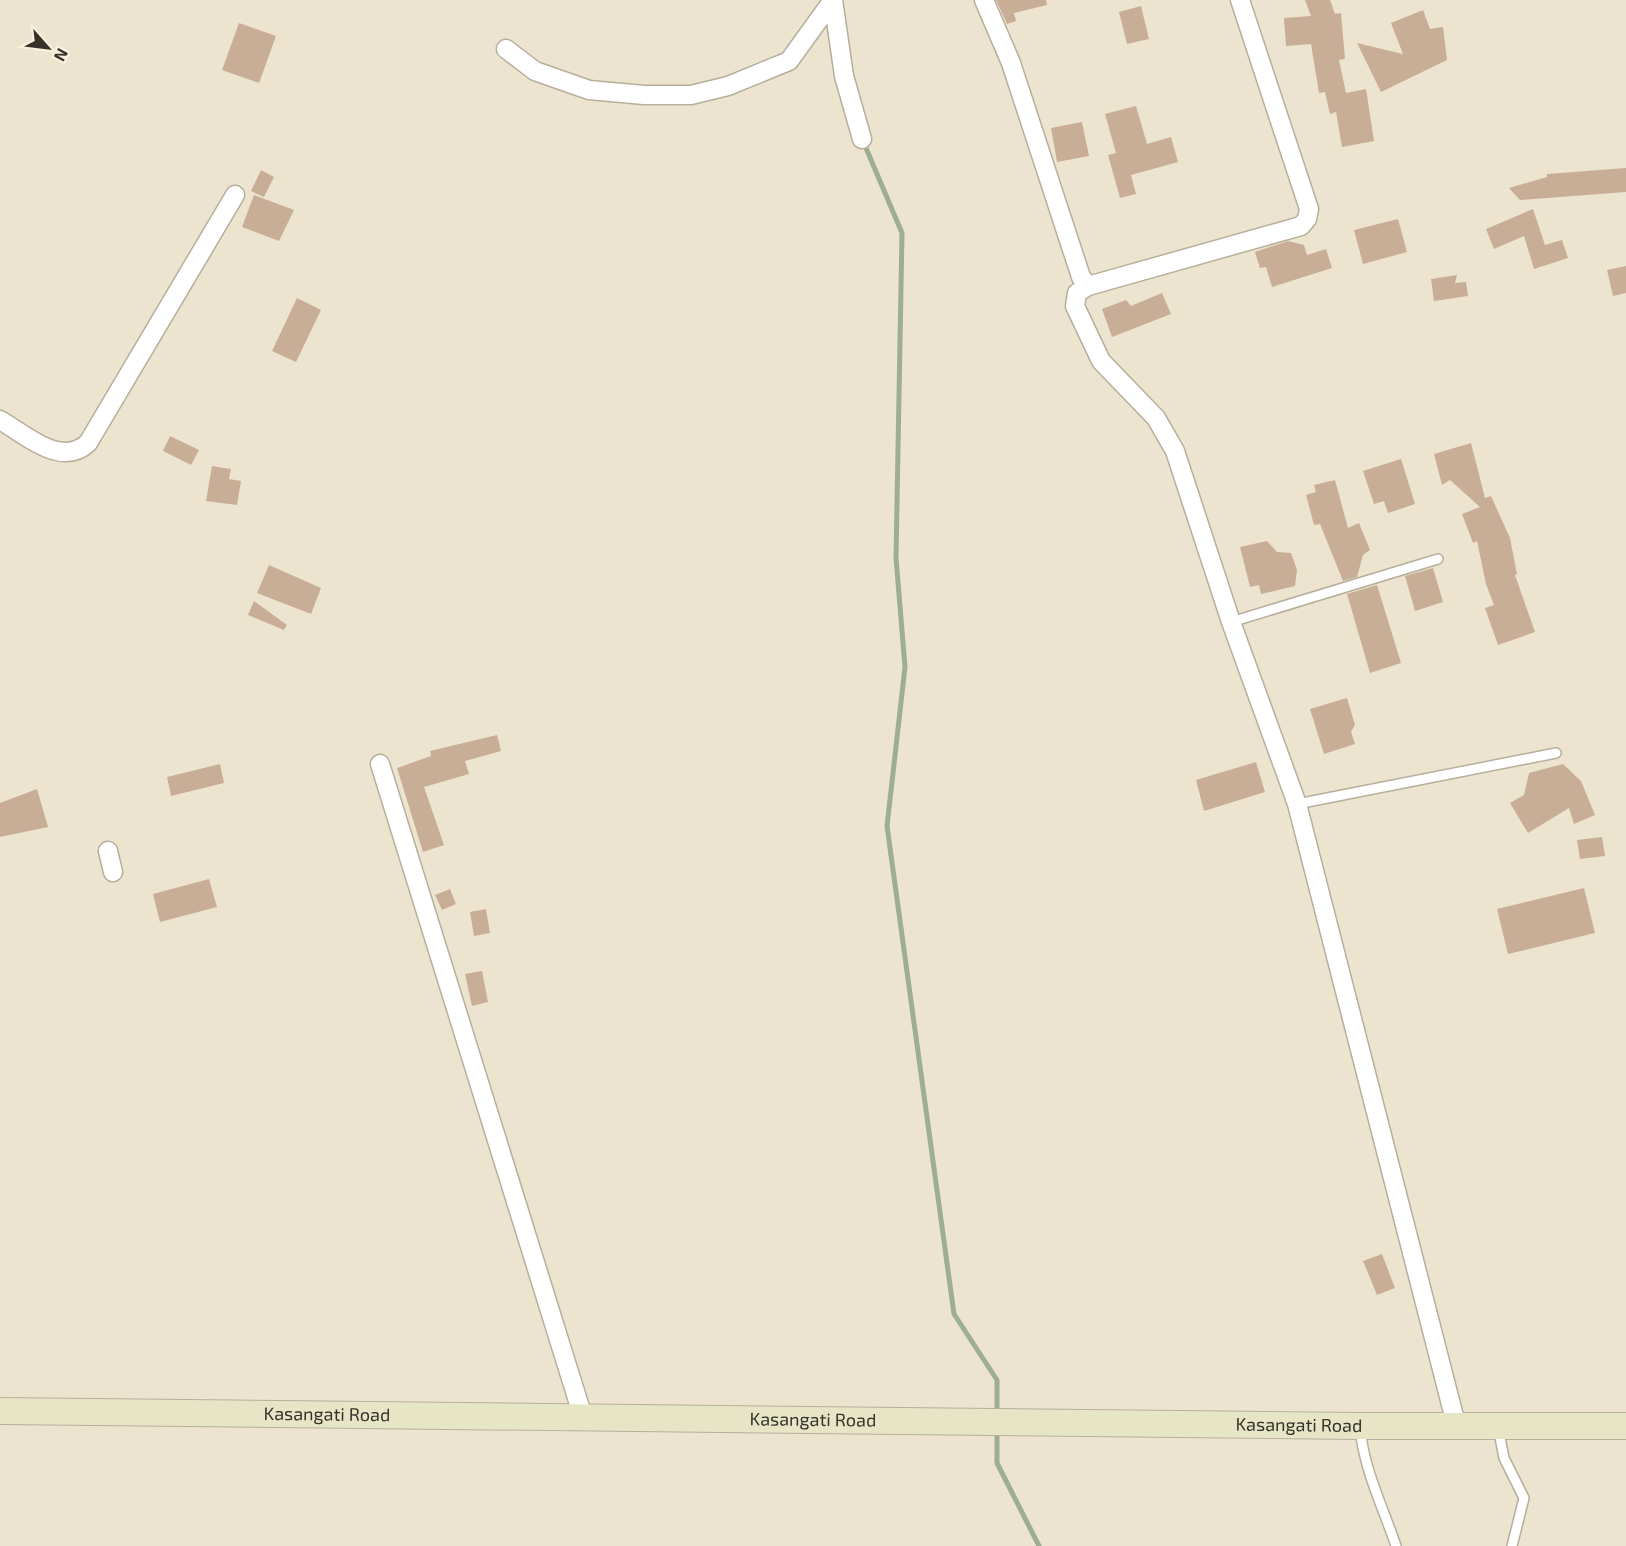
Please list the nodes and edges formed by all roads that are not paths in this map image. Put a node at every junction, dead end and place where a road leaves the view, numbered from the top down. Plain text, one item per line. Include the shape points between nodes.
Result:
1 (833, 0) edge
2 (984, 0) edge
3 (1240, 0) edge
4 (506, 49) dead end
5 (862, 139) dead end
6 (235, 195) dead end
7 (1088, 286) junction
8 (0, 420) edge
9 (1438, 559) dead end
10 (1231, 622) junction
11 (1556, 753) dead end
12 (380, 764) dead end
13 (1297, 804) junction
14 (108, 851) dead end
15 (113, 872) dead end
16 (0, 1412) edge
17 (583, 1417) junction
18 (1456, 1424) junction
19 (1360, 1426) junction
20 (1497, 1426) junction
21 (1626, 1426) edge
22 (1396, 1546) edge
23 (1512, 1546) edge

1 - 4 street via 789,61 728,86 691,95 589,90 535,71
1 - 5 street via 844,76
2 - 7 street via 1011,63 1080,277
3 - 7 street via 1309,209 1307,219 1301,226
6 - 8 street via 88,443 75,453 59,453
7 - 10 street via 1077,293 1075,306 1101,361 1156,418 1170,442
9 - 10 lane
10 - 13 street
11 - 13 lane
12 - 17 street
13 - 18 street
14 - 15 street
16 - 17 street, Kasangati Road
17 - 19 street, Kasangati Road
18 - 19 street, Kasangati Road
18 - 20 street, Kasangati Road
19 - 22 lane via 1368,1474
20 - 21 street, Kasangati Road
20 - 23 lane via 1504,1458 1524,1498

